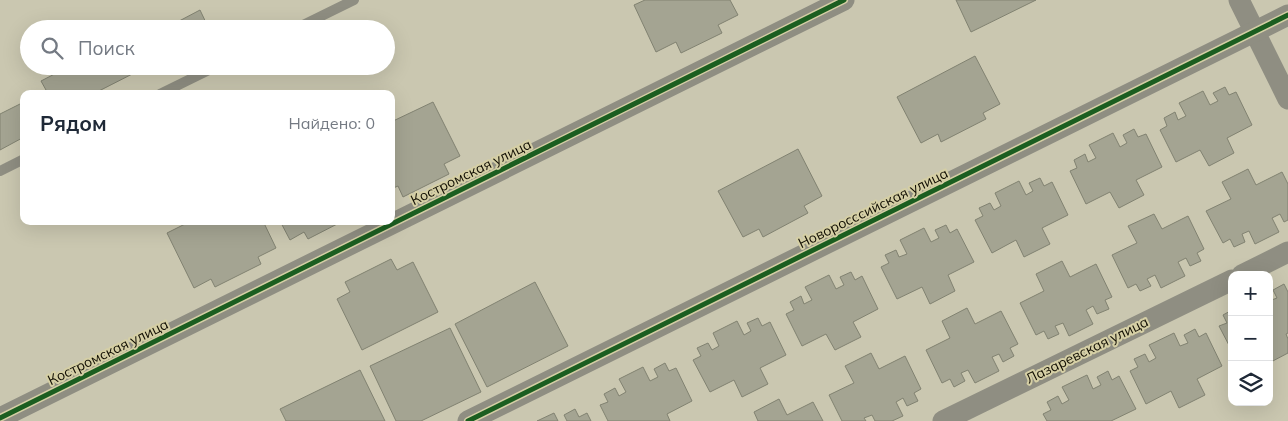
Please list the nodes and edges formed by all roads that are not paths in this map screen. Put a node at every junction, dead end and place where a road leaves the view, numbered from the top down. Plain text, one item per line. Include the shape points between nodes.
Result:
1 (354, 0) edge
2 (844, 0) edge
3 (1239, 0) edge
4 (1288, 15) edge
5 (313, 20) edge
6 (1255, 32) junction
7 (199, 75) edge
8 (168, 90) edge
9 (1288, 98) edge
10 (20, 161) edge
11 (0, 171) edge
12 (395, 222) edge
13 (390, 225) edge
14 (1288, 252) edge
15 (1250, 271) edge
16 (1228, 282) edge
17 (0, 418) edge
18 (468, 421) edge
19 (943, 421) edge

1 - 5 lane
2 - 12 street, Костромская улица
3 - 6 street
4 - 6 street, Новоросссийская улица
6 - 9 street
6 - 18 street, Новоросссийская улица
7 - 8 lane
10 - 11 lane
13 - 17 street, Костромская улица
14 - 15 street
16 - 19 street, Лазаревская улица

